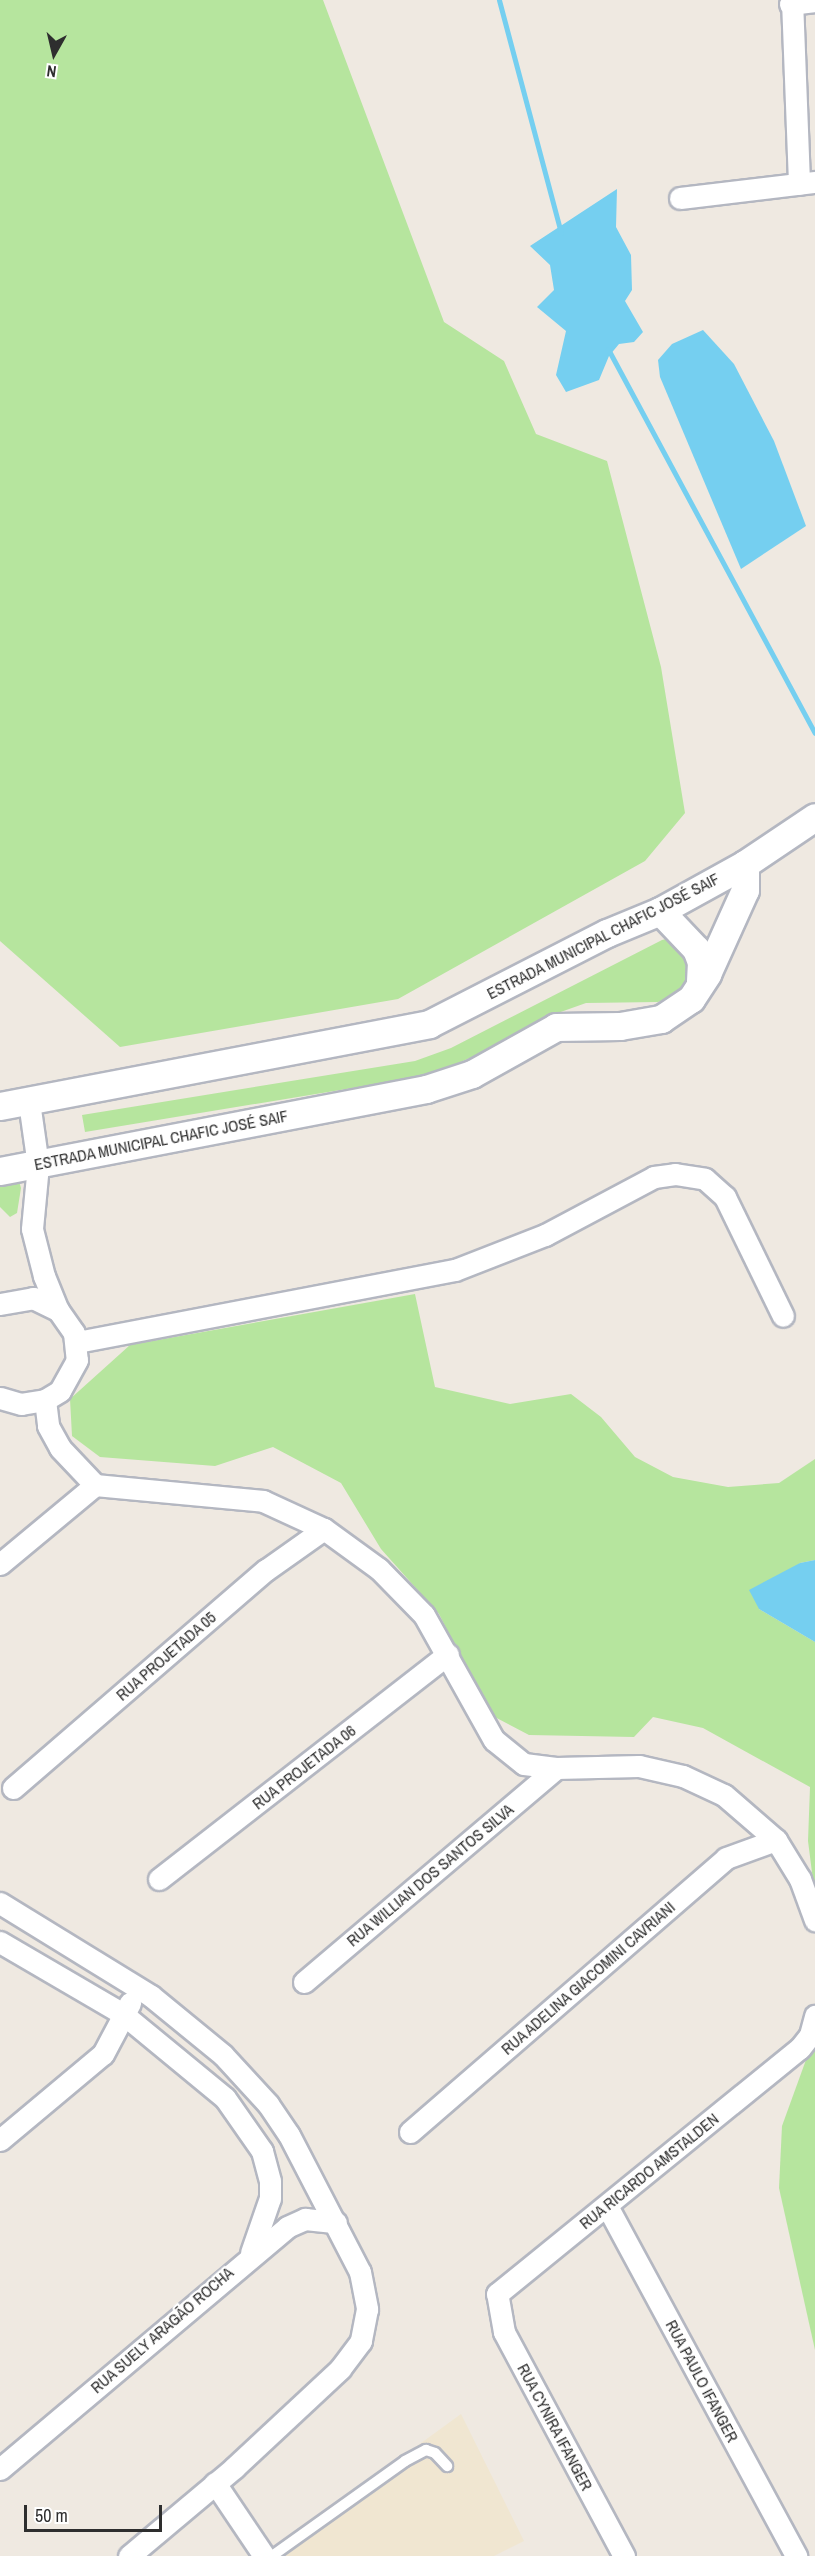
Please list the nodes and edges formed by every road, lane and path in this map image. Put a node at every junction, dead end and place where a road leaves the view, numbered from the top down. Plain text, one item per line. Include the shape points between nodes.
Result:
1 (791, 2) edge
2 (815, 2) edge
3 (807, 183) edge
4 (680, 198) dead end
5 (815, 816) edge
6 (745, 864) junction
7 (660, 911) junction
8 (700, 984) junction
9 (29, 1102) junction
10 (0, 1106) edge
11 (38, 1165) junction
12 (0, 1171) edge
13 (0, 1304) edge
14 (58, 1310) junction
15 (783, 1316) dead end
16 (77, 1342) junction
17 (0, 1398) edge
18 (45, 1400) junction
19 (95, 1485) junction
20 (324, 1528) junction
21 (0, 1564) edge
22 (448, 1654) junction
23 (556, 1768) junction
24 (13, 1788) dead end
25 (776, 1840) junction
26 (159, 1879) dead end
27 (0, 1903) edge
28 (815, 1920) edge
29 (0, 1942) edge
30 (304, 1982) dead end
31 (139, 1988) junction
32 (123, 2014) junction
33 (815, 2016) edge
34 (410, 2132) dead end
35 (0, 2140) edge
36 (607, 2206) junction
37 (336, 2222) junction
38 (251, 2253) junction
39 (497, 2294) joint
40 (447, 2466) dead end
41 (0, 2469) edge
42 (215, 2482) junction
43 (129, 2556) edge
44 (264, 2556) edge
45 (272, 2556) edge
46 (624, 2556) edge
47 (796, 2556) edge

1 - 2 street
1 - 3 street
3 - 4 street
5 - 6 street
6 - 7 street, ESTRADA MUNICIPAL CHAFIC JOSÉ SAIF
6 - 8 street, ESTRADA MUNICIPAL CHAFIC JOSÉ SAIF via 745,890
7 - 8 street via 696,949 701,962
7 - 9 street, ESTRADA MUNICIPAL CHAFIC JOSÉ SAIF via 607,933 429,1024
8 - 11 street, ESTRADA MUNICIPAL CHAFIC JOSÉ SAIF via 691,999 661,1019 620,1026 556,1027 472,1074 426,1089
9 - 10 street, ESTRADA MUNICIPAL CHAFIC JOSÉ SAIF
9 - 11 street
11 - 12 street, ESTRADA MUNICIPAL CHAFIC JOSÉ SAIF
11 - 14 street via 32,1229
13 - 14 street via 33,1298
14 - 16 street via 70,1324
15 - 16 street via 725,1197 705,1179 675,1174 654,1177 545,1235 455,1270
16 - 18 street via 77,1360 71,1377
17 - 18 street via 21,1404
18 - 19 street via 48,1426 60,1448
19 - 20 street via 263,1501
19 - 21 street
20 - 22 street via 405,1592
20 - 24 street, RUA PROJETADA 05 via 266,1570
22 - 23 street via 494,1740 524,1764
22 - 26 street, RUA PROJETADA 06
23 - 25 street via 628,1765 683,1776 724,1795
23 - 30 street, RUA WILLIAN DOS SANTOS SILVA
25 - 28 street via 800,1879
25 - 34 street, RUA ADELINA GIACOMINI CAVRIANI via 726,1858
27 - 31 street
29 - 32 street
31 - 32 street
31 - 37 street via 224,2055 268,2104 290,2134
32 - 35 street via 104,2054
32 - 38 street via 225,2098 262,2151 270,2198
33 - 36 street, RUA RICARDO AMSTALDEN via 810,2035 800,2048
36 - 39 street, RUA RICARDO AMSTALDEN
36 - 47 street, RUA PAULO IFANGER
37 - 38 street, RUA SUELY ARAGÃO ROCHA via 305,2220 286,2227
37 - 42 street via 360,2272 366,2309 361,2341 340,2370
38 - 41 street, RUA SUELY ARAGÃO ROCHA
39 - 46 street, RUA CYNIRA IFANGER via 504,2332
40 - 45 lane via 435,2453 426,2450
42 - 43 street
42 - 44 street

